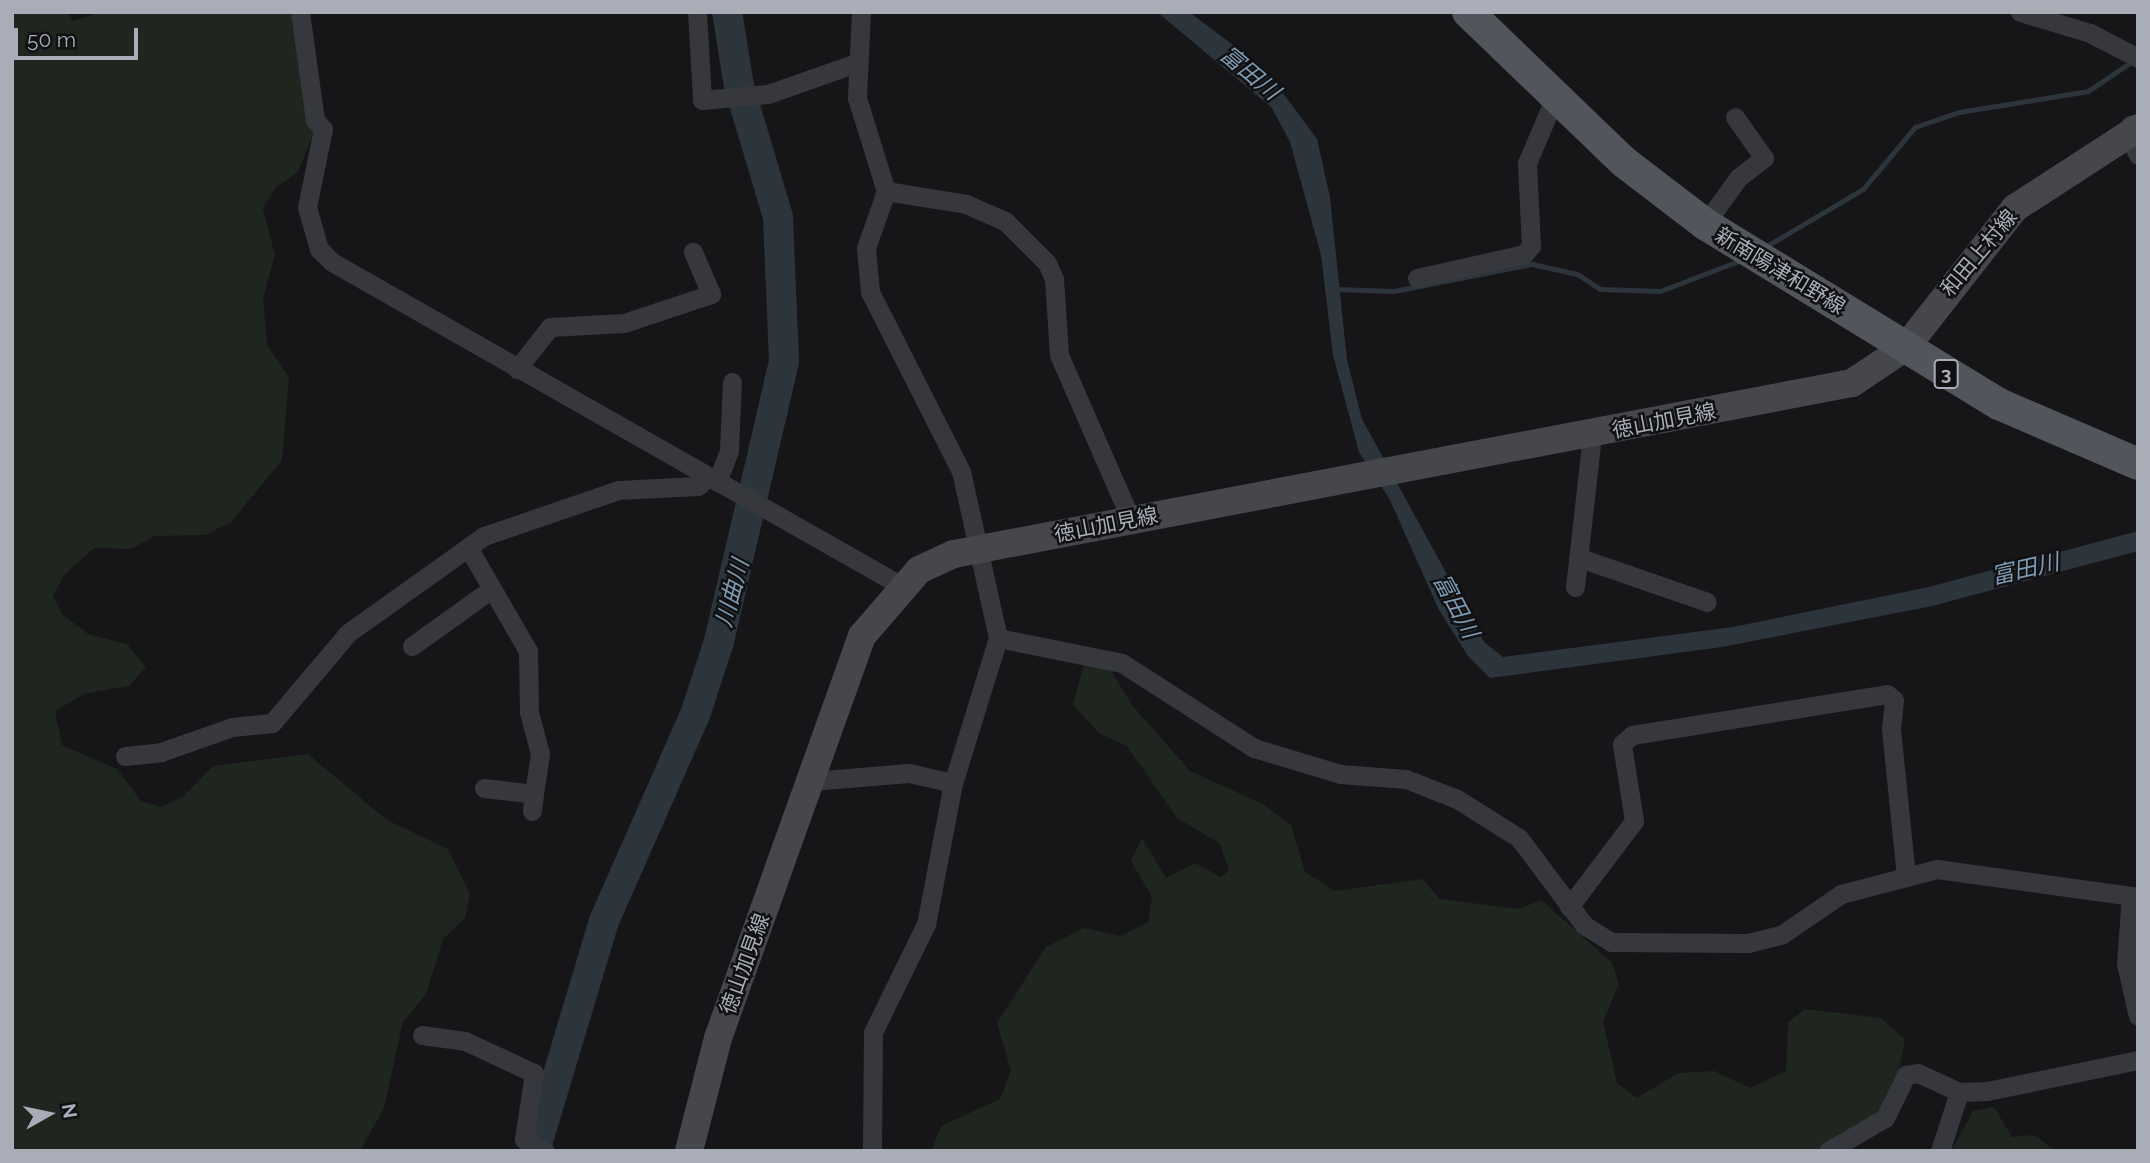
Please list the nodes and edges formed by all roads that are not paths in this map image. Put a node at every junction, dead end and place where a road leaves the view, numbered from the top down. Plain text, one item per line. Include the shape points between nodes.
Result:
1 (300, 12) edge
2 (697, 12) edge
3 (860, 12) edge
4 (2020, 12) edge
5 (1481, 16) edge
6 (2138, 58) edge
7 (856, 63) junction
8 (1555, 97) junction
9 (1735, 117) dead end
10 (2135, 134) edge
11 (886, 191) junction
12 (1705, 224) junction
13 (694, 252) dead end
14 (1417, 278) dead end
15 (1906, 346) junction
16 (517, 369) junction
17 (732, 382) dead end
18 (1592, 435) junction
19 (2138, 464) edge
20 (713, 479) junction
21 (1131, 520) junction
22 (468, 547) junction
23 (982, 549) junction
24 (1580, 558) junction
25 (900, 585) junction
26 (1575, 587) dead end
27 (490, 590) junction
28 (1707, 601) dead end
29 (998, 638) junction
30 (412, 646) dead end
31 (125, 756) dead end
32 (812, 781) junction
33 (953, 783) junction
34 (484, 788) dead end
35 (1906, 877) junction
36 (2134, 897) edge
37 (1569, 907) junction
38 (2138, 1016) edge
39 (422, 1035) dead end
40 (2138, 1060) edge
41 (1959, 1093) junction
42 (537, 1146) edge
43 (689, 1151) edge
44 (872, 1151) edge
45 (1828, 1151) edge
46 (1940, 1151) edge

1 - 16 street via 315,120 323,129 307,206 319,249 351,276
2 - 7 street via 702,100 723,102 768,94
3 - 7 street
4 - 6 street via 2090,33
5 - 8 main road, 新南陽津和野線 / 3
7 - 11 street via 860,111
8 - 12 main road, 新南陽津和野線 / 3 via 1624,162
8 - 14 street via 1527,163 1531,246 1524,254
9 - 12 street via 1764,158 1738,178
10 - 15 street, 和田上村線 via 2015,208
11 - 21 street via 966,204 1005,221 1047,263 1054,279 1059,355
11 - 23 street via 866,248 870,292 961,471
12 - 15 main road, 新南陽津和野線 / 3
13 - 16 street via 710,294 624,323 550,327
15 - 18 street, 徳山加見線 via 1852,383
15 - 19 main road, 新南陽津和野線 / 3 via 1999,404
16 - 20 street
17 - 20 street via 729,450
18 - 21 street, 徳山加見線
18 - 24 street
20 - 22 street via 698,486 648,486 572,502
20 - 25 street
21 - 23 street, 徳山加見線
22 - 27 street
22 - 31 street via 348,633 272,723
23 - 25 street, 徳山加見線 via 954,554
23 - 29 street
24 - 26 street
24 - 28 street
25 - 32 street, 徳山加見線 via 862,636
27 - 30 street
27 - 34 street via 528,652 529,712 540,754 533,802
29 - 33 street
29 - 37 street via 1122,663 1254,748 1340,774 1406,779 1457,799 1519,838
32 - 33 street via 909,772
32 - 43 street, 徳山加見線 via 718,1038
33 - 44 street via 926,924 873,1032
35 - 36 street via 1971,870
35 - 37 street via 1841,894 1781,935 1724,945 1611,942 1595,936
35 - 37 street via 1891,729 1894,700 1887,694 1632,736 1622,744 1634,821
36 - 38 street via 2126,964
39 - 42 street via 465,1041 534,1073
40 - 41 street
41 - 45 street via 1918,1073 1906,1075 1885,1118
41 - 46 street

